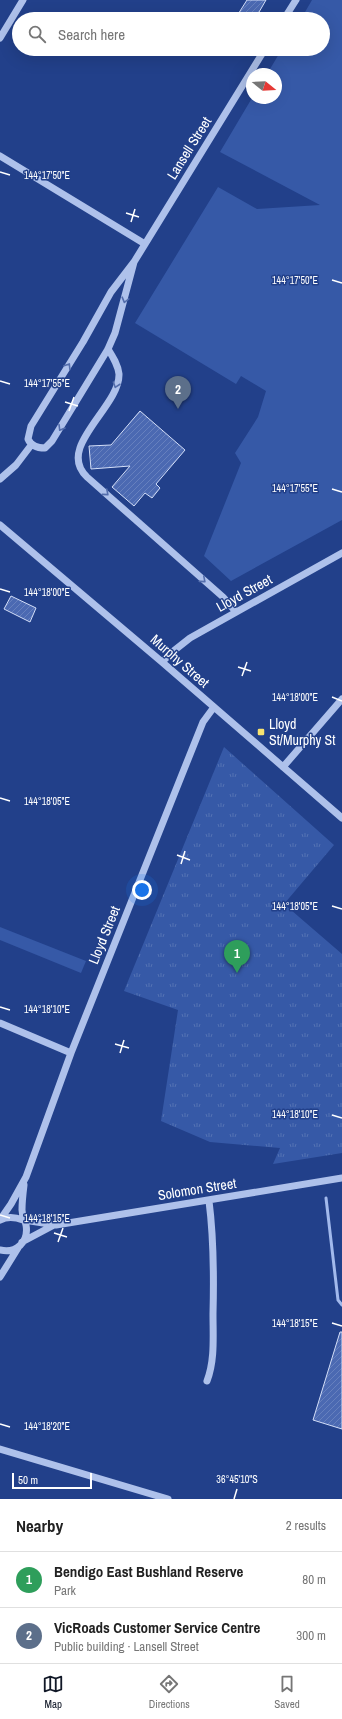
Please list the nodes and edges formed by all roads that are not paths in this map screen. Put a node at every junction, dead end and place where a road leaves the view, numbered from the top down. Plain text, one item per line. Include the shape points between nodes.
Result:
1 (23, 0) edge
2 (296, 0) edge
3 (16, 12) edge
4 (288, 12) edge
5 (12, 18) edge
6 (0, 38) edge
7 (261, 56) edge
8 (0, 156) edge
9 (145, 244) junction
10 (134, 262) junction
11 (108, 349) junction
12 (32, 444) junction
13 (0, 479) edge
14 (0, 525) edge
15 (342, 553) edge
16 (236, 612) junction
17 (162, 662) junction
18 (342, 698) edge
19 (214, 707) junction
20 (283, 767) junction
21 (342, 818) edge
22 (0, 1024) edge
23 (71, 1053) junction
24 (26, 1177) junction
25 (342, 1178) edge
26 (209, 1201) junction
27 (0, 1220) edge
28 (23, 1220) junction
29 (56, 1225) junction
30 (20, 1245) junction
31 (0, 1250) edge
32 (0, 1277) edge
33 (207, 1381) dead end
34 (0, 1449) edge
35 (168, 1499) edge

1 - 3 street
2 - 4 street
5 - 6 street
7 - 9 street, Lansell Street
8 - 9 street
9 - 10 street, Lansell Street
10 -> 11 street, Lansell Street via 115,333
12 -> 10 street, Lansell Street via 28,436 31,426 111,292
11 -> 12 street, Lansell Street via 52,441 45,448
11 -> 16 street via 117,367 118,380 80,447 80,469 223,597
12 - 13 street via 16,465
14 - 17 street, Murphy Street
15 - 16 street, Lloyd Street
16 - 17 street, Lloyd Street via 190,638
17 - 19 street, Murphy Street
18 - 20 street
19 - 20 street, Murphy Street
19 - 23 street, Lloyd Street via 201,728
20 - 21 street, Murphy Street
22 - 23 street
23 - 24 street, Lloyd Street
24 - 27 street, Lloyd Street
24 - 28 street, Lloyd Street via 22,1204
25 - 26 street, Solomon Street
26 - 29 street, Solomon Street
26 - 33 street via 214,1255 212,1361
27 - 28 street, Solomon Street via 5,1217
28 - 29 street, Solomon Street
28 - 30 street, Lloyd Street via 26,1231
29 - 30 street, Solomon Street
30 - 31 street via 9,1252
30 - 32 street
34 - 35 street

